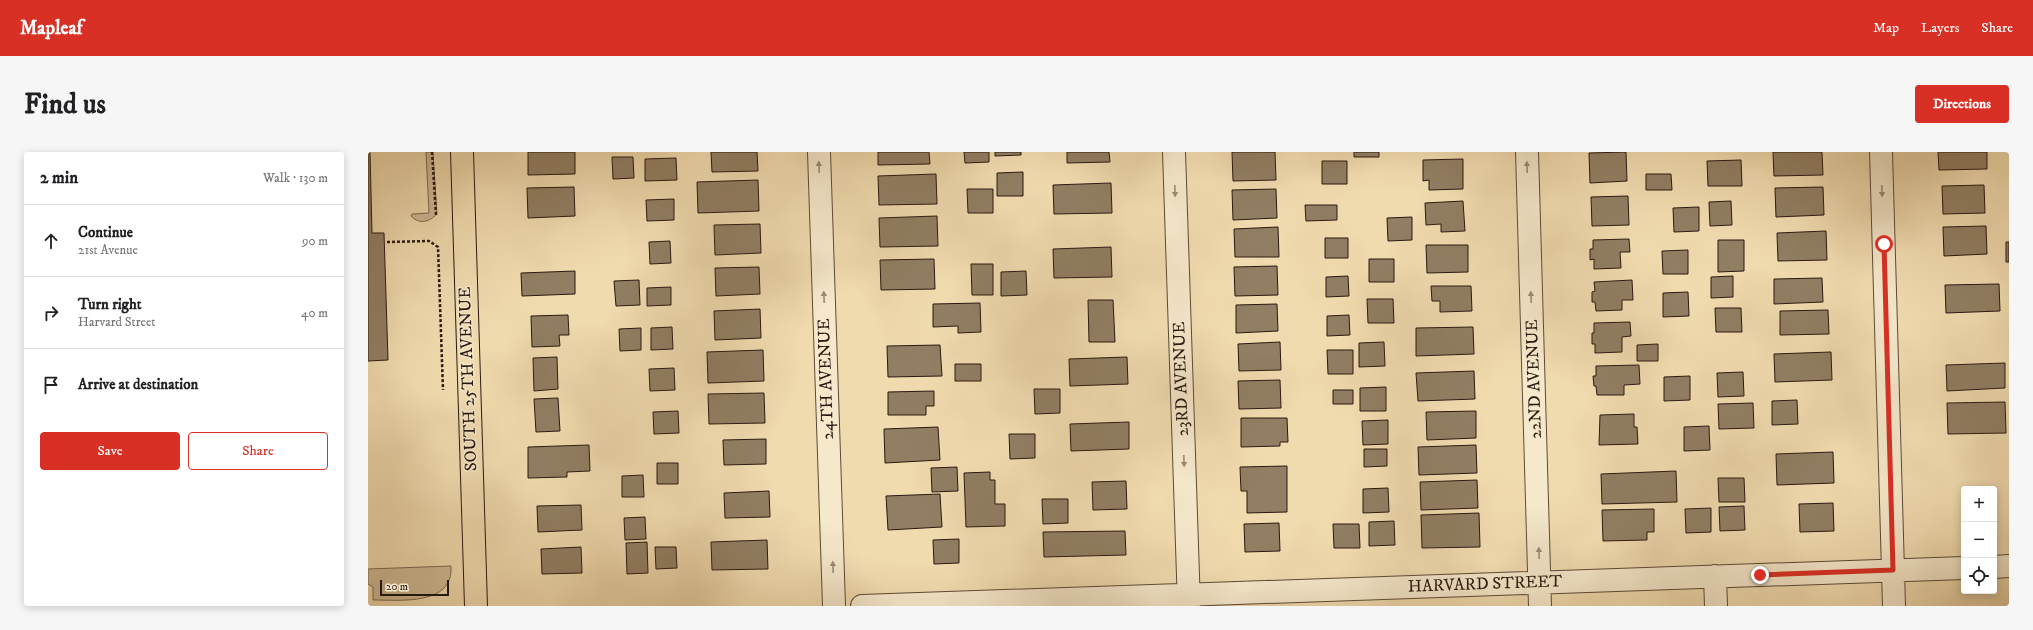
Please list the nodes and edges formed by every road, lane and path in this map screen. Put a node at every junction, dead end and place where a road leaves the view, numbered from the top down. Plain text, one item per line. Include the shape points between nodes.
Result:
1 (432, 152) edge
2 (462, 152) edge
3 (819, 152) edge
4 (1174, 152) edge
5 (1527, 152) edge
6 (1881, 152) edge
7 (436, 215) dead end
8 (387, 242) dead end
9 (443, 390) dead end
10 (1997, 566) edge
11 (2009, 566) edge
12 (1961, 568) edge
13 (1893, 570) junction
14 (1715, 576) junction
15 (1540, 582) junction
16 (1364, 597) edge
17 (1188, 600) edge
18 (1011, 603) edge
19 (476, 606) edge
20 (834, 606) edge
21 (862, 606) edge
22 (1540, 606) edge
23 (1716, 606) edge
24 (1894, 606) edge

1 - 7 path
2 - 19 main road, SOUTH 25TH AVENUE
20 -> 3 street, 24TH AVENUE
4 -> 17 street, 23RD AVENUE
15 -> 5 street, 22ND AVENUE
6 -> 13 street
8 - 9 path via 429,241 438,247
10 - 11 street
12 - 13 street, HARVARD STREET
13 - 14 street, HARVARD STREET
13 - 24 street
14 - 15 street, HARVARD STREET
14 - 23 street
15 - 16 street, HARVARD STREET
15 - 22 street, 22ND AVENUE
16 - 17 street, HARVARD STREET
17 - 18 street, HARVARD STREET
18 - 21 street, HARVARD STREET

